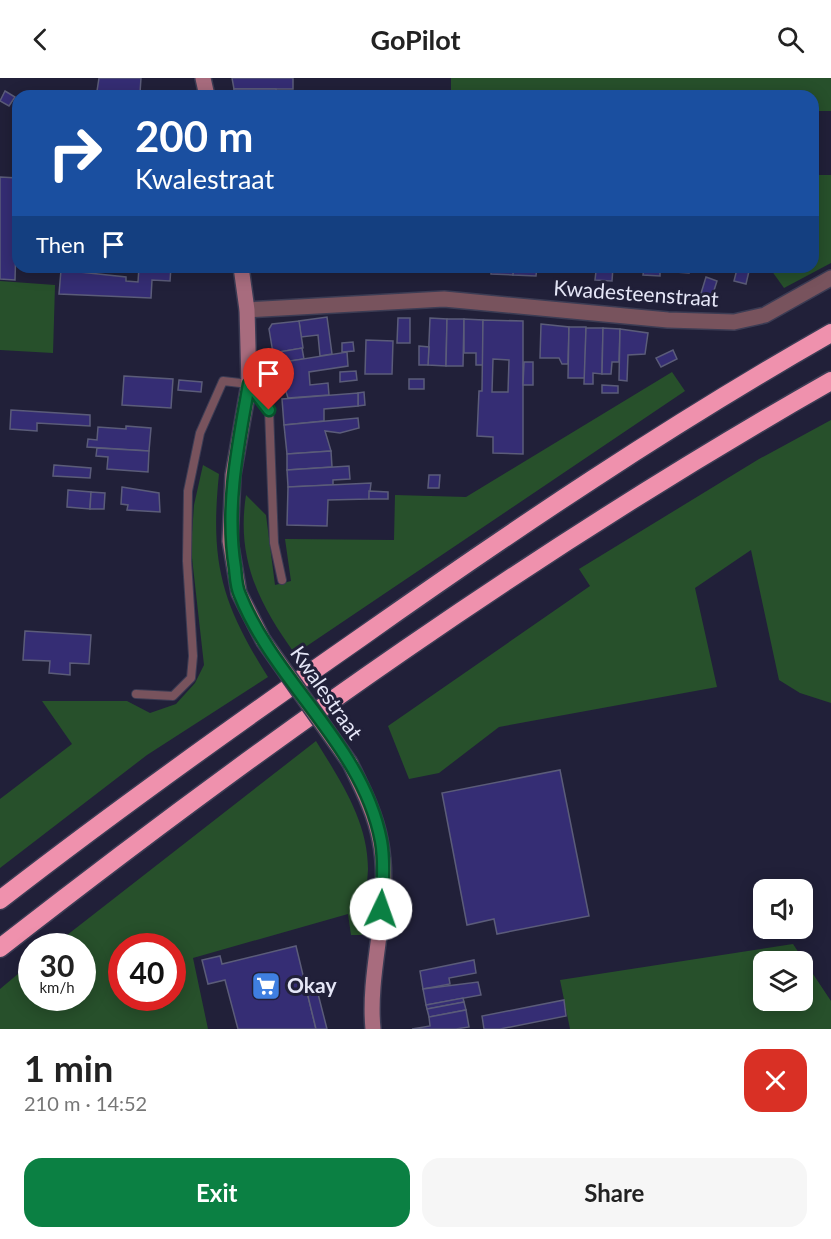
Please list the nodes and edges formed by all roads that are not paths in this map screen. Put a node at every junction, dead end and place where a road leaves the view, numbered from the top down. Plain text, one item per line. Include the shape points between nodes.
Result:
1 (241, 273) edge
2 (831, 278) edge
3 (247, 310) junction
4 (831, 333) edge
5 (831, 381) edge
6 (249, 384) junction
7 (282, 580) dead end
8 (136, 694) dead end
9 (0, 900) edge
10 (0, 948) edge
11 (373, 1029) edge

1 - 3 street, Kwalestraat
2 - 3 street, Kwadesteenstraat via 765,315 734,322 668,320 444,299
3 - 6 street, Kwalestraat
4 - 9 highway via 628,455 441,581 255,711
5 - 10 highway via 654,485 458,613 272,743
6 - 7 lane via 269,410 274,543
6 - 8 lane via 223,381 200,433 192,467 187,561 191,678 173,696
6 - 11 street, Kwalestraat, bridge via 233,475 230,541 239,593 263,640 350,763 369,803 381,842 383,886 370,1000

